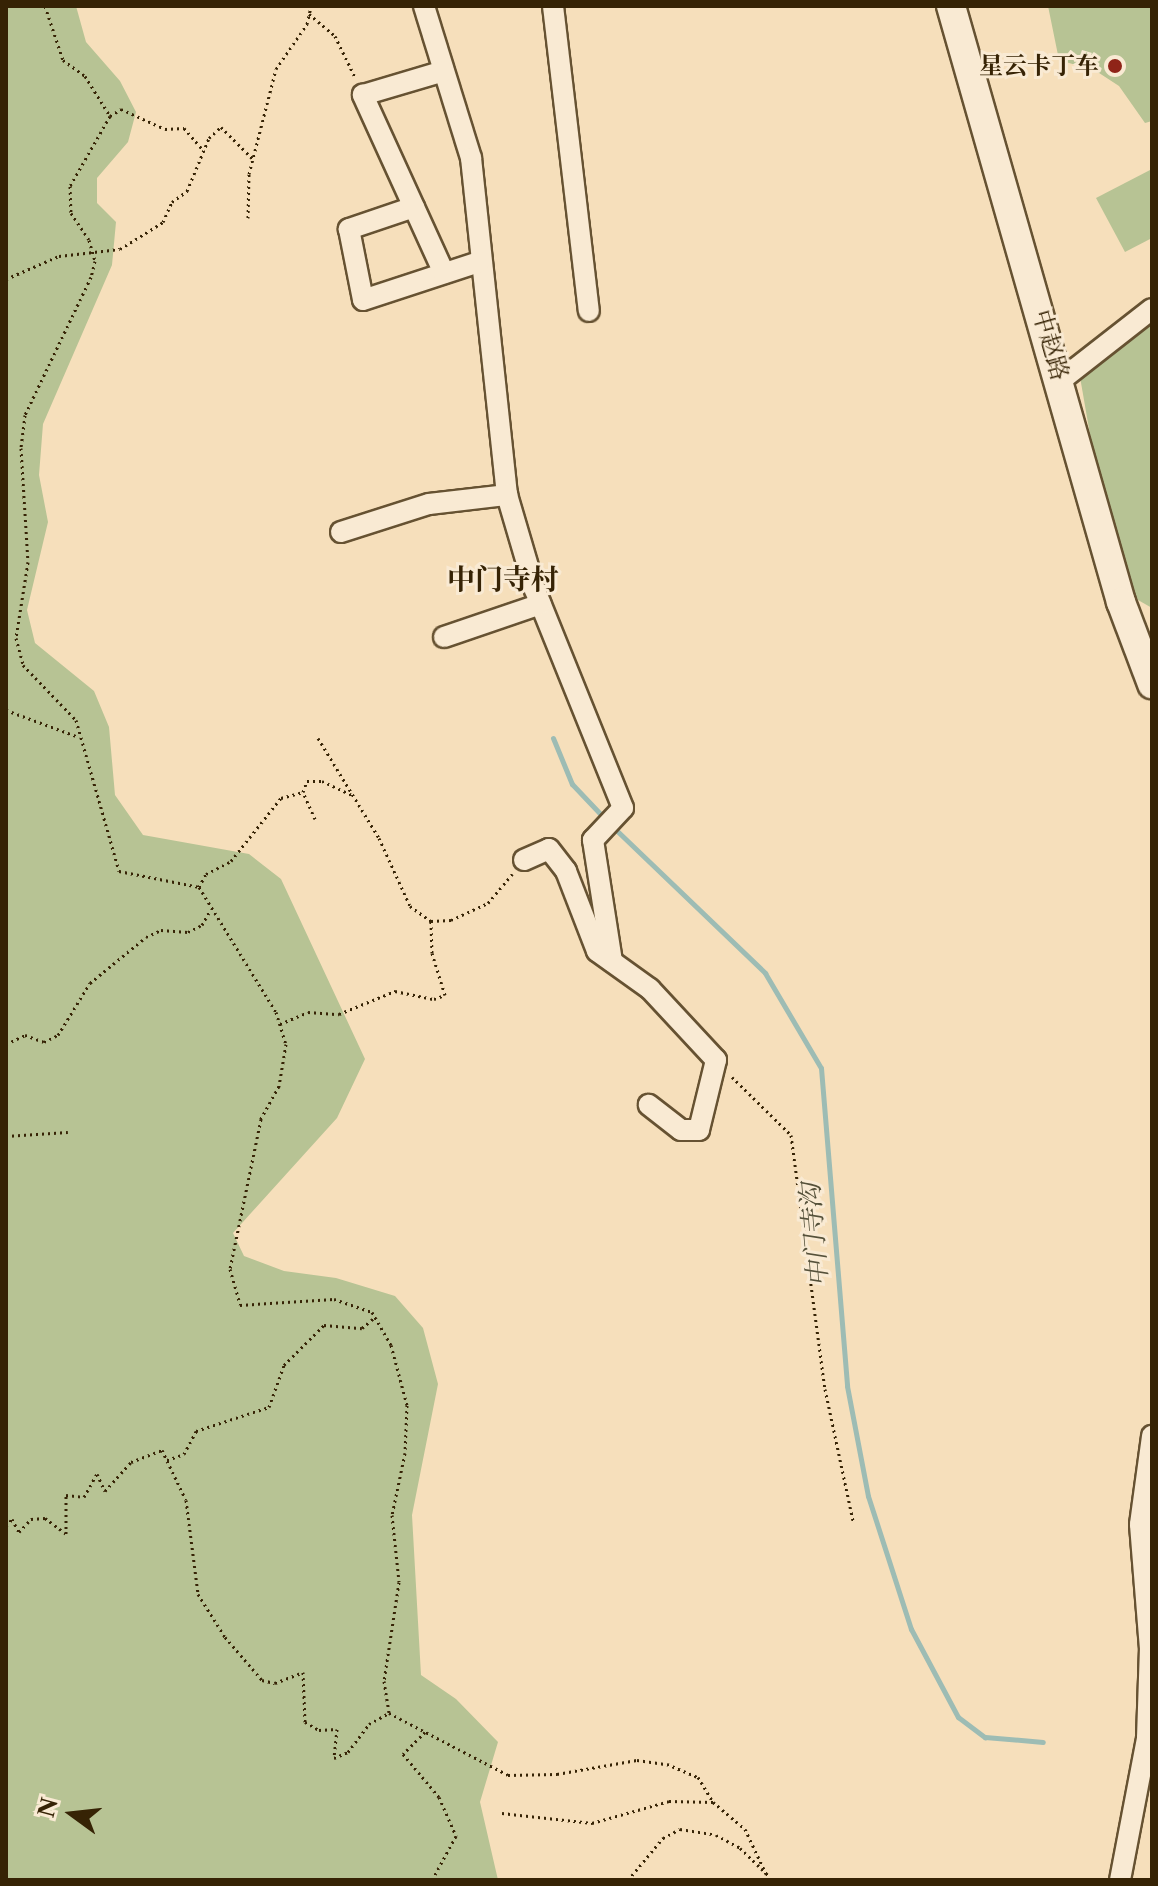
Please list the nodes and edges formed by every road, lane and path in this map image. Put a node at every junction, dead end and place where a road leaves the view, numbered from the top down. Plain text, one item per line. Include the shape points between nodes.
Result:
1 (45, 6) edge
2 (311, 6) edge
3 (424, 6) edge
4 (553, 6) edge
5 (951, 6) edge
6 (309, 14) junction
7 (444, 71) junction
8 (363, 95) junction
9 (110, 116) junction
10 (204, 151) junction
11 (253, 159) junction
12 (414, 207) junction
13 (248, 218) dead end
14 (90, 250) junction
15 (479, 262) junction
16 (444, 273) junction
17 (6, 279) edge
18 (1152, 309) edge
19 (589, 311) dead end
20 (1061, 380) junction
21 (507, 495) junction
22 (341, 532) dead end
23 (541, 604) junction
24 (444, 637) dead end
25 (1152, 684) edge
26 (6, 710) edge
27 (79, 737) junction
28 (318, 738) dead end
29 (303, 792) junction
30 (354, 796) junction
31 (315, 819) dead end
32 (524, 860) joint
33 (199, 887) junction
34 (211, 909) junction
35 (431, 921) junction
36 (612, 962) junction
37 (280, 1024) junction
38 (6, 1044) edge
39 (716, 1060) junction
40 (649, 1105) dead end
41 (68, 1132) dead end
42 (6, 1136) edge
43 (375, 1317) junction
44 (1152, 1436) edge
45 (167, 1460) junction
46 (853, 1521) dead end
47 (6, 1526) edge
48 (389, 1713) junction
49 (425, 1732) junction
50 (713, 1802) junction
51 (502, 1813) dead end
52 (769, 1878) edge
53 (432, 1880) edge
54 (628, 1880) edge
55 (1120, 1880) edge

1 - 9 path via 63,60 85,76
2 - 6 path
3 - 7 street
4 - 19 street
5 - 20 street, 中赵路
6 - 8 path via 335,36
6 - 11 path via 276,69
7 - 8 street
7 - 15 street via 471,158
8 - 12 street
9 - 10 path via 121,109 165,129 184,128
9 - 14 path via 70,186 71,213
10 - 11 path via 221,127
10 - 14 path via 187,191 172,202 163,222 120,249
11 - 13 path
12 - 16 street
12 - 16 street via 349,229 363,300
14 - 17 path
14 - 27 path via 95,261 91,277 25,415 21,448 28,562 16,638 23,665 76,720
15 - 16 street
15 - 21 street
18 - 20 street
20 - 25 street, 中赵路 via 1121,602
21 - 22 street via 429,504
21 - 23 street
23 - 24 street
23 - 36 street via 623,808 593,840
26 - 27 path
27 - 33 path via 119,871
28 - 30 path
29 - 30 path via 307,781 322,781
29 - 31 path
29 - 33 path via 281,798 231,861 206,874
30 - 35 path via 410,906
32 - 35 path via 488,903 451,920
32 - 36 street via 549,849 566,871 597,951
33 - 34 path
34 - 37 path
34 - 38 path via 202,925 188,932 161,930 146,937 90,983 58,1035 44,1042 25,1035
35 - 37 path via 432,953 445,995 434,999 395,991 339,1014 308,1012
36 - 39 street via 650,989
37 - 43 path via 286,1044 279,1086 261,1119 230,1269 240,1305 334,1299
39 - 40 street via 699,1130 681,1130
39 - 46 path via 791,1135 825,1389
41 - 42 path
43 - 45 path via 362,1328 324,1325 284,1365 269,1407 196,1431 184,1454
43 - 48 path via 391,1345 407,1405 405,1453 392,1515 399,1582 384,1681
44 - 55 street via 1140,1524 1150,1649 1147,1738
45 - 47 path via 162,1450 131,1462 105,1491 97,1474 84,1497 66,1495 66,1534 45,1518 31,1519 19,1532 12,1519
45 - 48 path via 186,1500 198,1594 225,1637 262,1680 275,1683 303,1672 305,1722 319,1730 337,1729 334,1758 348,1752 369,1724
48 - 49 path
49 - 50 path via 508,1775 557,1774 637,1760 667,1764 698,1777
49 - 53 path via 403,1754 439,1797 456,1836
50 - 51 path via 669,1801 592,1823
50 - 52 path via 745,1829
52 - 54 path via 740,1848 716,1835 680,1829 663,1838

